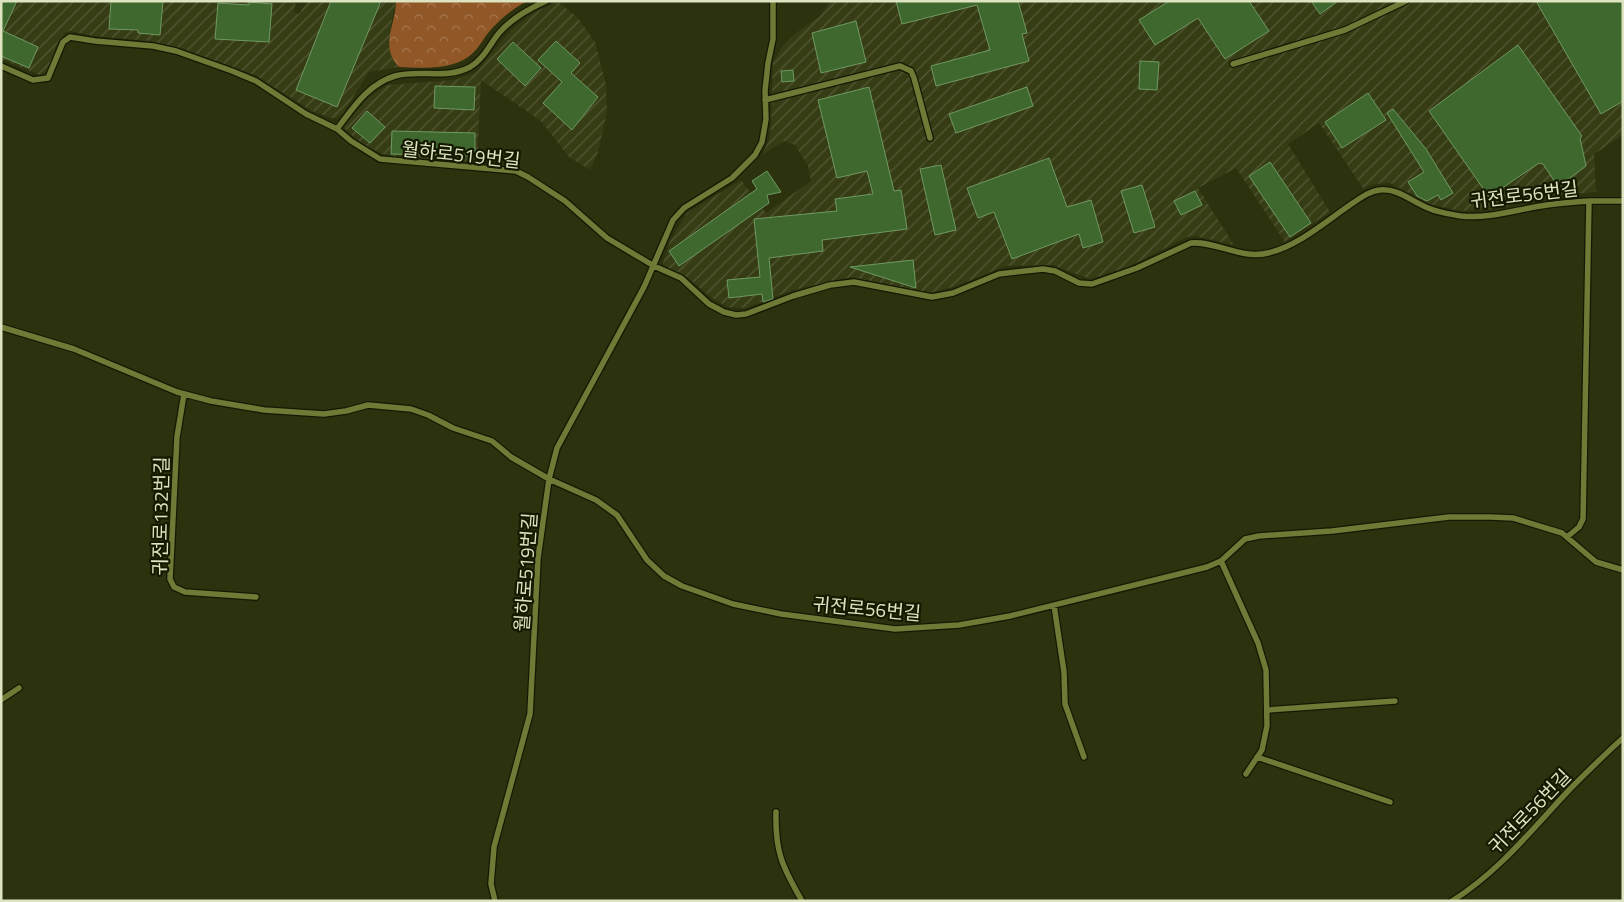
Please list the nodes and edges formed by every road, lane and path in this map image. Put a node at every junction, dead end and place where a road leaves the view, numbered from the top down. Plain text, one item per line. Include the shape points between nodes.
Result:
1 (546, 1) edge
2 (773, 1) edge
3 (1406, 1) edge
4 (1233, 64) dead end
5 (1, 66) edge
6 (765, 100) junction
7 (336, 129) junction
8 (930, 138) dead end
9 (1589, 201) junction
10 (1623, 201) edge
11 (654, 266) junction
12 (1092, 284) joint
13 (1, 327) edge
14 (184, 394) junction
15 (549, 479) junction
16 (1567, 538) junction
17 (1220, 561) junction
18 (1623, 570) edge
19 (256, 597) dead end
20 (1054, 605) junction
21 (19, 688) dead end
22 (1, 700) edge
23 (1395, 701) dead end
24 (1268, 710) junction
25 (1623, 738) edge
26 (1084, 756) dead end
27 (1257, 757) junction
28 (1246, 774) dead end
29 (1390, 802) dead end
30 (776, 812) dead end
31 (494, 901) edge
32 (802, 901) edge
33 (1452, 901) edge

1 - 7 lane via 506,25 471,67 450,73 396,76 376,84
2 - 6 lane, 월하로519번길 via 773,39
3 - 4 lane via 1345,30
5 - 7 lane, 월하로519번길 via 33,80 48,78 62,42 70,37 153,46 256,81 306,114
6 - 8 lane via 900,66 911,71 914,78
6 - 11 lane, 월하로519번길 via 762,142 755,154 732,178 684,208 673,220
7 - 11 lane, 월하로519번길 via 380,159 516,171 565,201 607,238
9 - 10 lane
9 - 12 lane, 귀전로56번길 via 1548,204 1493,216 1464,216 1444,214 1389,190 1378,190 1364,195 1294,242 1268,253 1238,253 1191,243
9 - 16 lane, 귀전로56번길 via 1583,519 1580,527
11 - 12 lane, 월하로519번길 via 681,278 709,304 736,315 830,285 854,282 932,297 952,293 999,274 1043,269 1080,283
11 - 15 lane, 월하로519번길 via 563,435
13 - 14 lane via 74,349
14 - 15 lane via 264,410 324,414 368,405 411,409 492,441
14 - 19 lane, 귀전로132번길 via 177,437 170,579 174,587 185,592
15 - 20 lane, 귀전로56번길 via 596,500 617,515 647,560 664,576 733,604 781,614 895,628 959,625
15 - 31 lane, 월하로519번길 via 538,558 530,714 494,847 491,884
16 - 17 lane, 귀전로56번길 via 1562,533 1513,518 1449,517 1258,536 1246,539
16 - 18 lane, 귀전로56번길 via 1596,562
17 - 20 lane, 귀전로56번길
17 - 24 lane via 1258,643 1266,670
20 - 26 lane via 1064,672 1065,704
21 - 22 lane
23 - 24 lane
24 - 27 lane via 1268,726
25 - 33 lane, 귀전로56번길 via 1570,789 1516,849 1475,887
27 - 28 lane
27 - 29 lane
30 - 32 lane via 775,838 780,859

